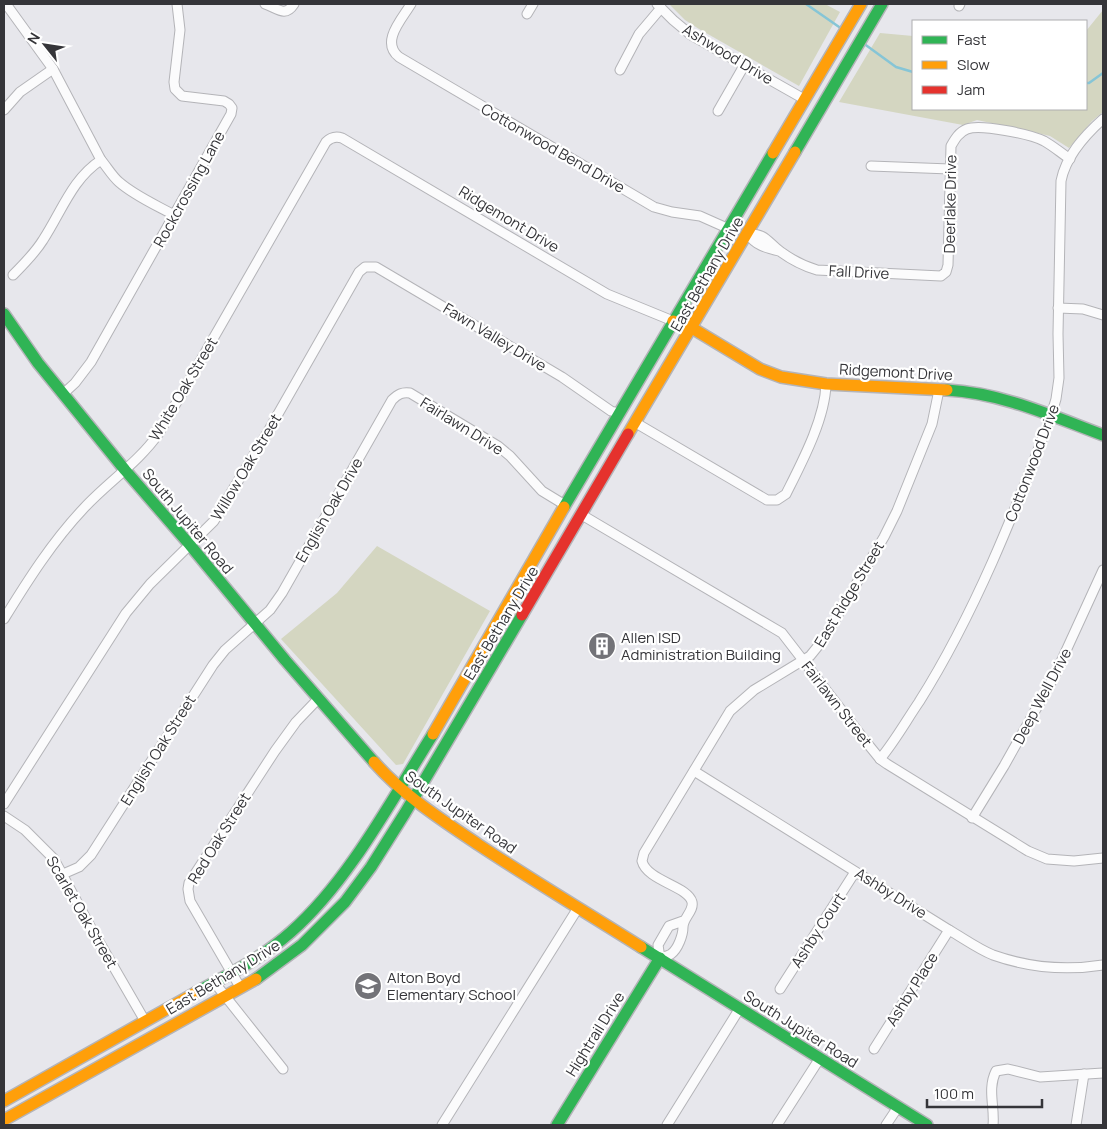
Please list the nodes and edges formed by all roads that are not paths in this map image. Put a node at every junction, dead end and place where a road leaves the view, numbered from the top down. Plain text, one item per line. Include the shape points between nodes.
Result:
1 (6, 4) edge
2 (177, 4) edge
3 (265, 4) edge
4 (294, 4) edge
5 (411, 4) edge
6 (533, 4) edge
7 (860, 4) edge
8 (882, 4) edge
9 (659, 6) edge
10 (527, 14) dead end
11 (745, 64) junction
12 (53, 69) junction
13 (620, 70) dead end
14 (804, 99) junction
15 (4, 110) edge
16 (718, 111) dead end
17 (1103, 119) edge
18 (334, 137) joint
19 (1070, 159) junction
20 (101, 160) junction
21 (871, 166) dead end
22 (950, 170) junction
23 (174, 216) junction
24 (727, 228) junction
25 (748, 234) junction
26 (368, 266) joint
27 (944, 274) joint
28 (13, 275) dead end
29 (1058, 308) junction
30 (4, 314) edge
31 (1103, 315) edge
32 (673, 321) junction
33 (692, 328) junction
34 (826, 384) junction
35 (939, 390) junction
36 (63, 394) junction
37 (400, 394) joint
38 (619, 413) junction
39 (1051, 416) junction
40 (636, 423) junction
41 (1103, 435) edge
42 (125, 470) junction
43 (565, 505) junction
44 (582, 515) junction
45 (190, 545) junction
46 (1103, 570) edge
47 (4, 619) edge
48 (254, 624) junction
49 (484, 642) junction
50 (501, 653) junction
51 (803, 660) junction
52 (319, 698) junction
53 (880, 759) junction
54 (694, 771) junction
55 (399, 788) junction
56 (413, 799) junction
57 (4, 804) edge
58 (4, 816) edge
59 (972, 818) junction
60 (1103, 858) edge
61 (642, 861) joint
62 (856, 872) junction
63 (64, 874) junction
64 (578, 908) junction
65 (683, 922) junction
66 (950, 930) junction
67 (292, 932) junction
68 (302, 945) junction
69 (660, 958) junction
70 (1103, 965) edge
71 (231, 972) junction
72 (214, 982) junction
73 (240, 988) junction
74 (780, 989) dead end
75 (224, 996) junction
76 (740, 1008) junction
77 (145, 1021) junction
78 (153, 1036) junction
79 (874, 1049) dead end
80 (820, 1058) junction
81 (283, 1069) dead end
82 (59, 1070) junction
83 (1103, 1073) edge
84 (1084, 1074) junction
85 (67, 1084) junction
86 (4, 1101) edge
87 (898, 1107) junction
88 (4, 1120) edge
89 (442, 1125) edge
90 (556, 1125) edge
91 (667, 1125) edge
92 (777, 1125) edge
93 (886, 1125) edge
94 (926, 1125) edge
95 (993, 1125) edge
96 (1076, 1125) edge

1 - 12 street
2 - 23 street, Rockcrossing Lane via 180,30 175,89 182,96 224,102 232,108
3 - 4 street via 285,12
5 - 24 street, Cottonwood Bend Drive via 393,34 390,44 394,54 654,207 700,216
6 - 10 street
7 - 14 main road, East Bethany Drive
8 - 25 main road, East Bethany Drive
9 - 11 street, Ashwood Drive via 691,35
9 - 13 street via 639,34
11 - 14 street, Ashwood Drive
11 - 16 street
12 - 15 street via 20,92
12 - 20 street
14 - 24 main road, East Bethany Drive
17 - 19 street, Cottonwood Drive via 1083,138
18 - 32 street, Ridgemont Drive via 342,138 607,294
18 - 42 street, White Oak Street via 326,142 159,433
19 - 22 street, Deerlake Drive via 1028,135 973,128 955,138 951,146
19 - 29 street, Cottonwood Drive via 1060,186
20 - 23 street via 129,190
20 - 28 street via 74,184 44,240
21 - 22 street
22 - 27 street, Deerlake Drive via 948,265
23 - 36 street, Rockcrossing Lane via 90,362
24 - 25 main road
24 - 32 main road, East Bethany Drive
25 - 27 street, Fall Drive via 756,233 779,251 817,270 934,277
25 - 33 main road, East Bethany Drive
26 - 38 street, Fawn Valley Drive via 376,267 501,339 581,389 603,407
26 - 45 street, Willow Oak Street via 359,272 218,515
29 - 31 street via 1082,308
29 - 39 street, Cottonwood Drive via 1059,378
30 - 36 main road, South Jupiter Road
32 - 33 main road, Ridgemont Drive
32 - 38 main road, East Bethany Drive
33 - 34 main road, Ridgemont Drive via 760,370
33 - 40 main road, East Bethany Drive
34 - 35 main road, Ridgemont Drive
34 - 40 street via 820,417 786,494 777,500 767,500
35 - 39 main road, Ridgemont Drive via 984,394
35 - 51 street, East Ridge Street via 932,424 892,523 823,640
36 - 42 main road, South Jupiter Road
37 - 43 street, Fairlawn Drive via 415,396 498,446 542,491
37 - 48 street, English Oak Drive via 392,400 282,593
38 - 40 main road
38 - 43 main road, East Bethany Drive
39 - 41 main road, Ridgemont Drive
39 - 53 street, Cottonwood Drive via 1012,518 971,606 928,688
40 - 44 main road, East Bethany Drive
42 - 45 main road, South Jupiter Road
42 - 47 street, White Oak Street via 84,508 57,540
43 - 44 main road
43 - 49 main road, East Bethany Drive
44 - 50 main road, East Bethany Drive
44 - 51 street, Fairlawn Street via 775,628
45 - 48 main road, South Jupiter Road
45 - 57 street, Willow Oak Street via 126,613
46 - 59 street, Deep Well Drive via 1054,677
48 - 52 main road, South Jupiter Road
48 - 63 street, English Oak Street via 225,650 202,679 91,855 79,867
49 - 50 main road
49 - 55 main road, East Bethany Drive
50 - 56 main road, East Bethany Drive
51 - 53 street, Fairlawn Street
51 - 54 street, East Ridge Street via 754,690 730,710
52 - 55 main road, South Jupiter Road
52 - 71 street, Red Oak Street via 275,751 189,883 190,901
53 - 59 street, Fairlawn Street
54 - 61 street, East Ridge Street
54 - 62 street, Ashby Drive
55 - 56 main road, South Jupiter Road
55 - 67 main road, East Bethany Drive via 330,891
56 - 64 main road, South Jupiter Road
56 - 68 main road, East Bethany Drive via 359,883
58 - 63 street, Scarlet Oak Street via 46,848
59 - 60 street, Fairlawn Street via 1047,859
61 - 65 street, Hightrail Drive via 646,871 690,897 692,906
62 - 66 street, Ashby Drive
62 - 74 street, Ashby Court
63 - 77 street, Scarlet Oak Street
64 - 69 main road, South Jupiter Road
64 - 89 street
65 - 69 street, Hightrail Drive via 684,935 672,954
65 - 69 street, Hightrail Drive via 669,926 658,945
66 - 70 street, Ashby Drive via 992,954 1018,962 1068,970
66 - 79 street, Ashby Place
67 - 68 main road
67 - 71 main road, East Bethany Drive via 259,957
68 - 73 main road, East Bethany Drive
69 - 76 main road, South Jupiter Road
69 - 90 main road, Hightrail Drive
71 - 72 main road, East Bethany Drive
71 - 73 street, Red Oak Street
72 - 75 street
72 - 77 main road, East Bethany Drive
73 - 75 main road, East Bethany Drive
75 - 78 main road, East Bethany Drive
75 - 81 street
76 - 80 main road, South Jupiter Road
76 - 91 street
77 - 78 main road
77 - 82 main road, East Bethany Drive
78 - 85 main road, East Bethany Drive
80 - 87 main road, South Jupiter Road
80 - 92 street
82 - 85 main road
82 - 86 main road, East Bethany Drive
83 - 84 street
84 - 95 street via 1040,1076 1008,1069 996,1071 991,1083
84 - 96 street
85 - 88 main road, East Bethany Drive
87 - 93 street
87 - 94 main road, South Jupiter Road

